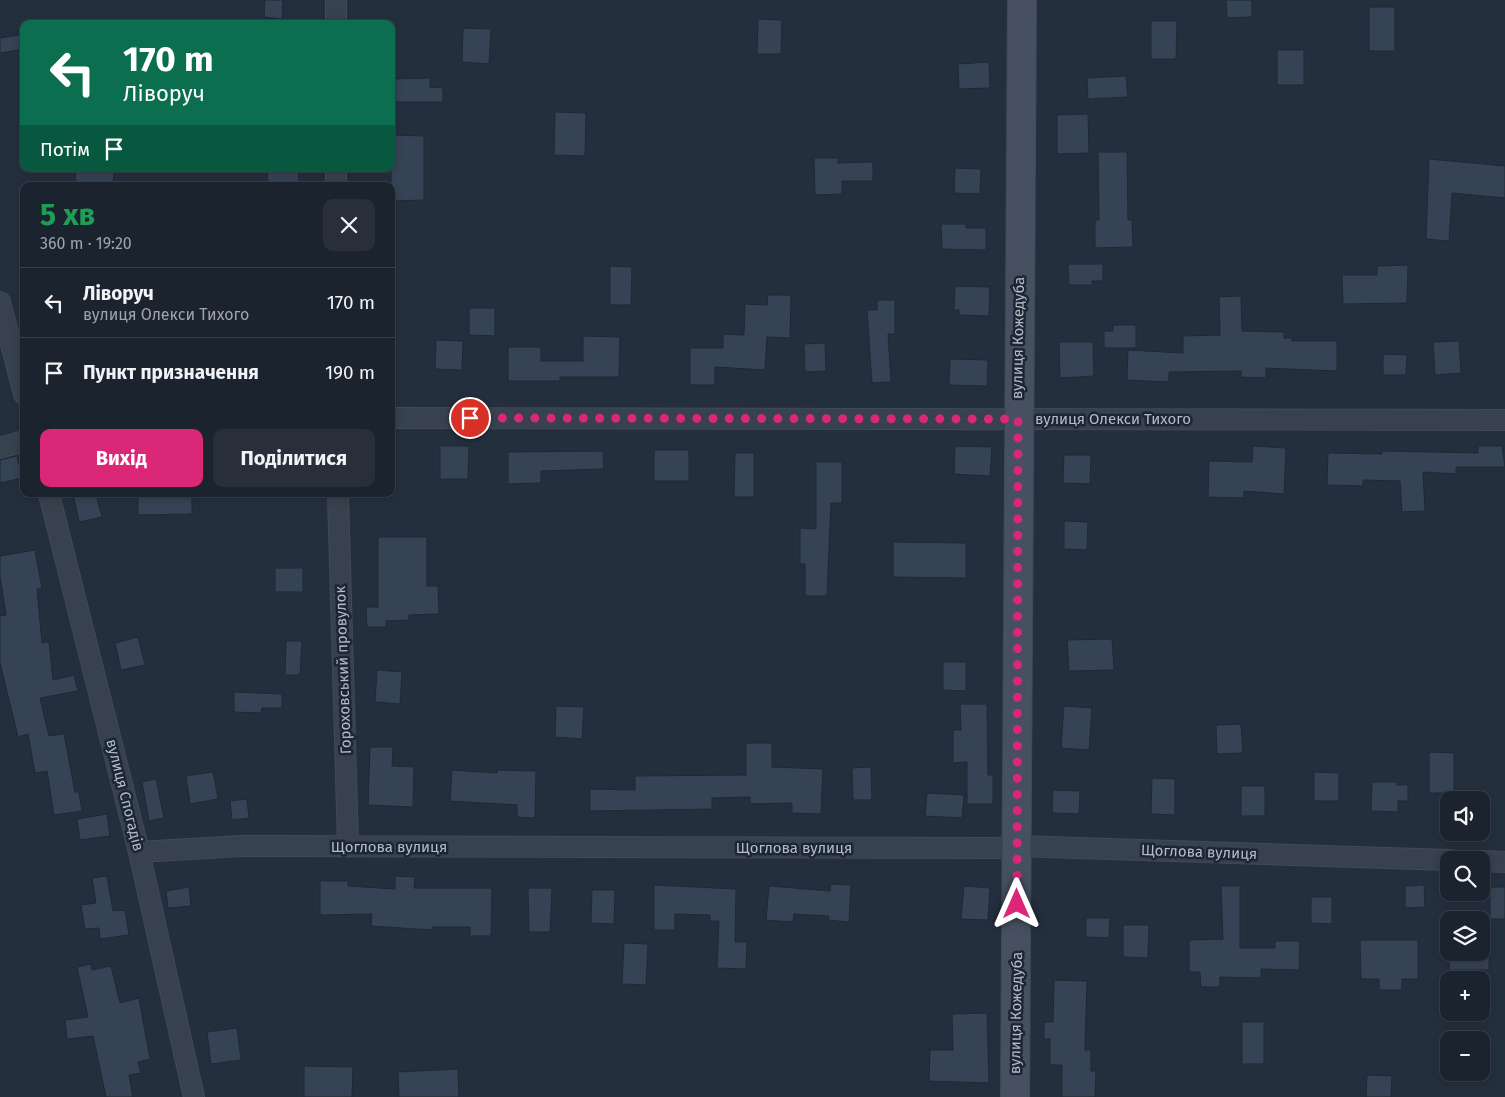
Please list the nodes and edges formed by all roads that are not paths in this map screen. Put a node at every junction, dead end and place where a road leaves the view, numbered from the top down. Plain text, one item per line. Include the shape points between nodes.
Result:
1 (336, 0) edge
2 (1022, 0) edge
3 (336, 20) edge
4 (0, 302) edge
5 (20, 379) edge
6 (395, 418) edge
7 (1018, 419) junction
8 (1505, 420) edge
9 (20, 442) edge
10 (0, 448) edge
11 (50, 497) edge
12 (338, 497) edge
13 (348, 846) junction
14 (1017, 846) junction
15 (139, 852) junction
16 (1440, 860) edge
17 (1490, 861) edge
18 (1505, 862) edge
19 (194, 1097) edge
20 (1015, 1097) edge

1 - 3 street
2 - 7 street, вулиця Кожедуба
4 - 5 street
6 - 7 street, вулиця Олекси Тихого
7 - 8 street, вулиця Олекси Тихого
7 - 14 street, вулиця Кожедуба
9 - 10 street
11 - 15 street, вулиця Спогадів
12 - 13 street, Гороховський провулок
13 - 14 street, Щоглова вулиця
13 - 15 street, Щоглова вулиця via 241,846
14 - 16 street, Щоглова вулиця
14 - 20 street, вулиця Кожедуба
15 - 19 street, вулиця Спогадів
17 - 18 street

